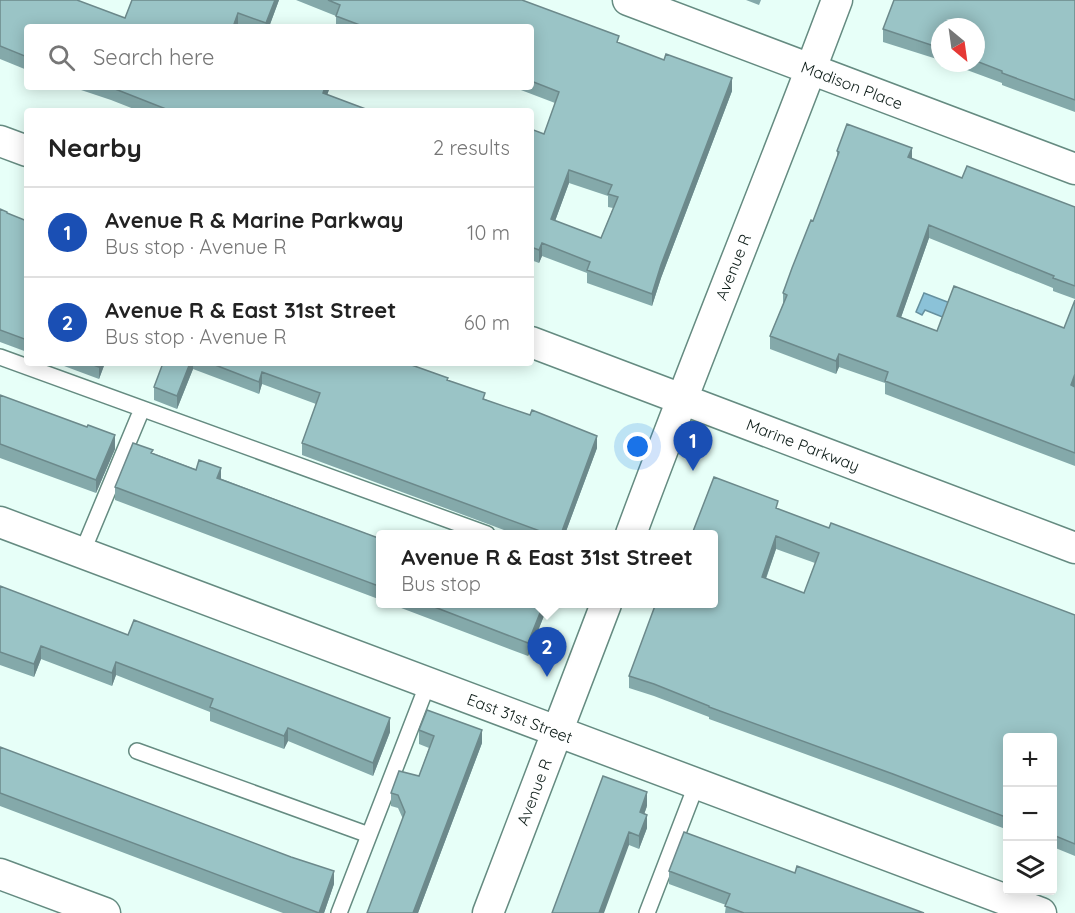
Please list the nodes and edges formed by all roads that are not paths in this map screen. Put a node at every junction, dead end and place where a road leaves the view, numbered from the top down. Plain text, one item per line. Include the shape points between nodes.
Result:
1 (628, 0) edge
2 (837, 0) edge
3 (812, 70) junction
4 (0, 141) edge
5 (24, 150) edge
6 (1075, 169) edge
7 (534, 343) edge
8 (0, 357) edge
9 (24, 366) edge
10 (25, 366) edge
11 (682, 399) junction
12 (142, 409) junction
13 (0, 522) edge
14 (476, 530) edge
15 (633, 530) edge
16 (1075, 548) edge
17 (82, 553) junction
18 (604, 608) edge
19 (428, 683) junction
20 (557, 732) junction
21 (137, 751) dead end
22 (697, 783) junction
23 (369, 835) junction
24 (0, 874) edge
25 (105, 913) edge
26 (339, 913) edge
27 (488, 913) edge
28 (647, 913) edge
29 (1041, 913) edge

1 - 3 street, Madison Place
2 - 3 street, Avenue R
3 - 6 street, Madison Place
3 - 11 street, Avenue R
4 - 5 street
7 - 11 street, Marine Parkway
8 - 9 lane
10 - 12 lane
11 - 15 street, Avenue R
11 - 16 street, Marine Parkway
12 - 14 lane
12 - 17 lane
13 - 17 street, East 31st Street
17 - 19 street, East 31st Street
18 - 20 street, Avenue R
19 - 20 street, East 31st Street
19 - 23 lane
20 - 22 street, East 31st Street
20 - 27 street, Avenue R
21 - 23 lane
22 - 28 lane
22 - 29 street, East 31st Street
23 - 26 lane
24 - 25 street

